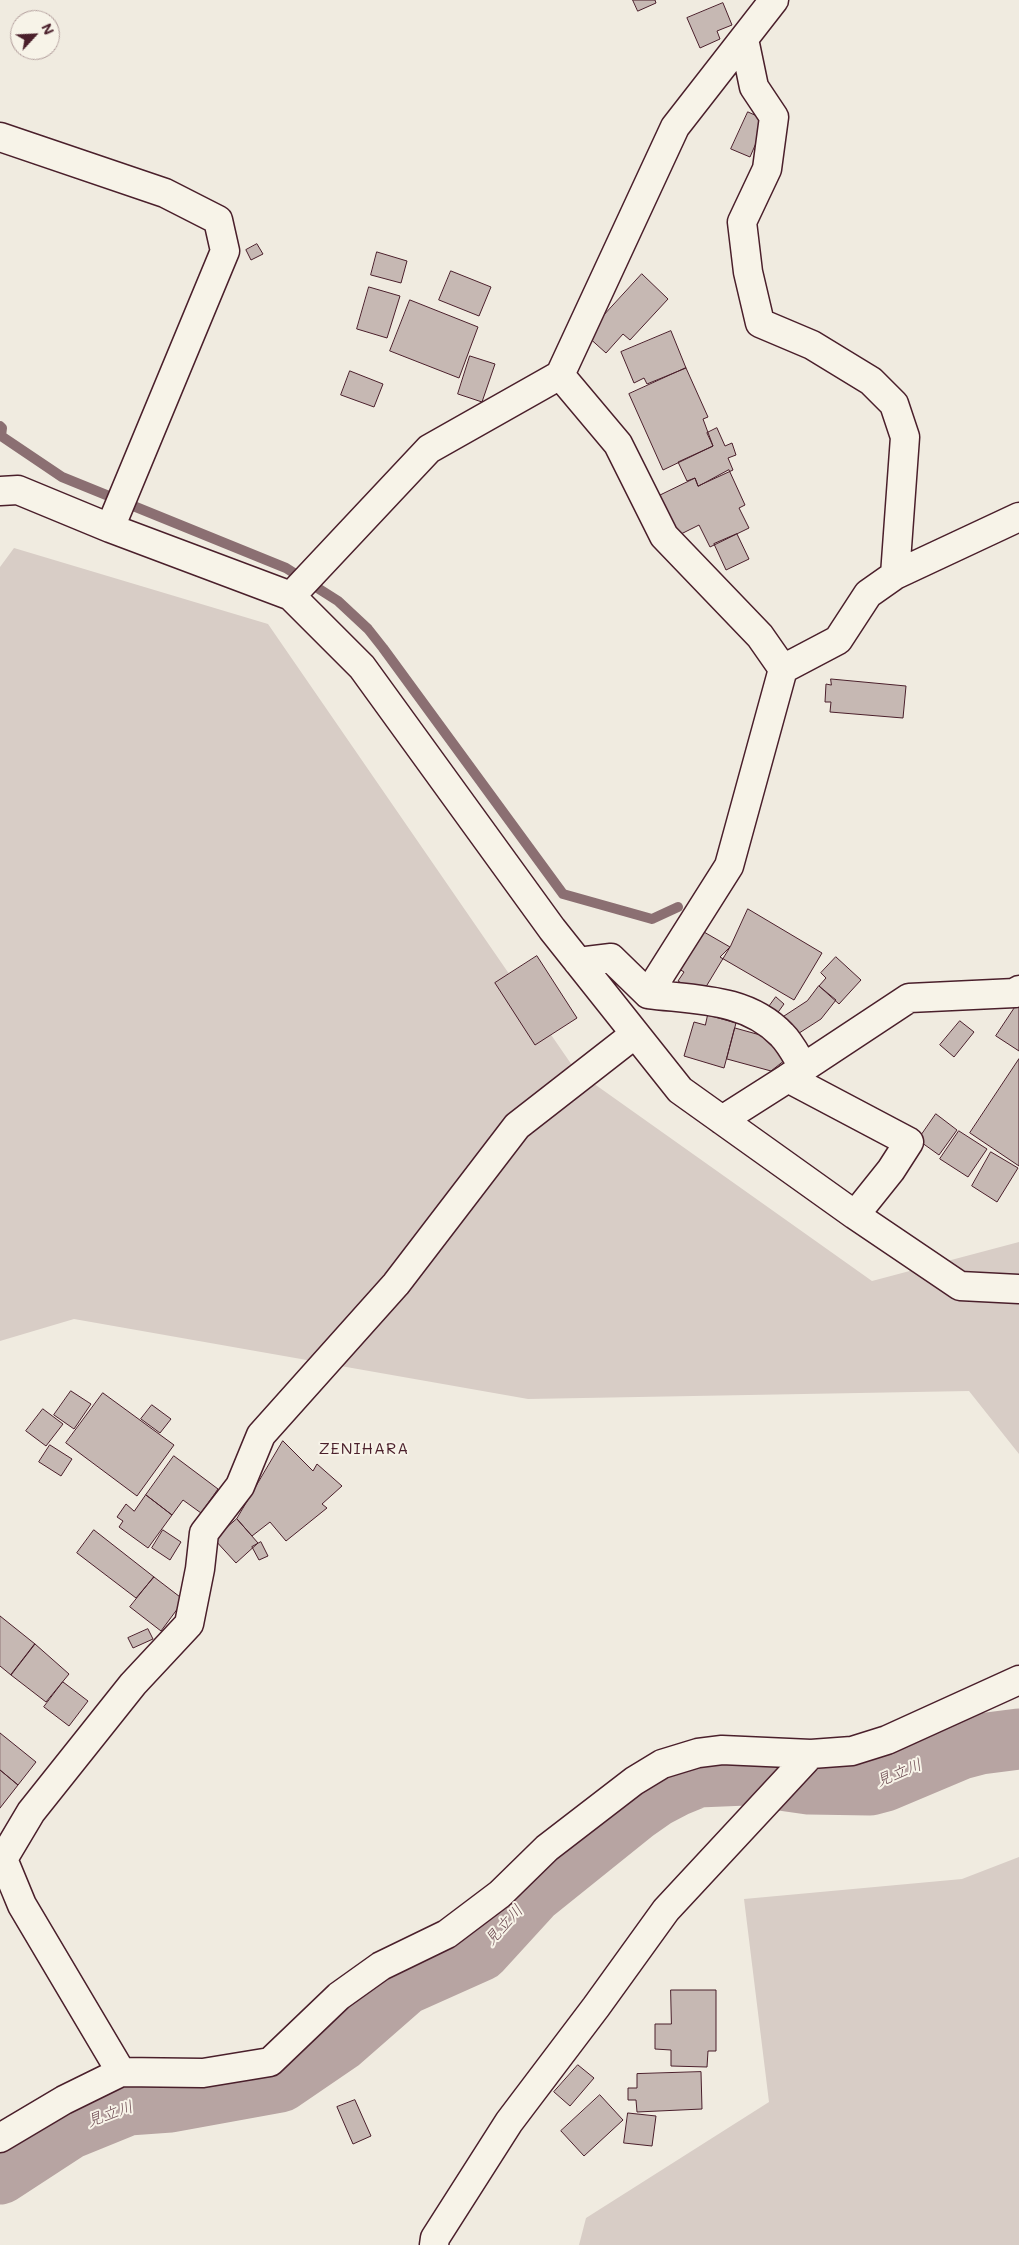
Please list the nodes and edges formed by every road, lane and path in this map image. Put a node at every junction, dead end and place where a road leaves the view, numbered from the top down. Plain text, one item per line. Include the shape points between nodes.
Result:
1 (774, 0) edge
2 (744, 39) junction
3 (0, 137) edge
4 (560, 375) junction
5 (0, 491) edge
6 (1019, 517) edge
7 (110, 528) junction
8 (895, 575) junction
9 (291, 596) junction
10 (783, 669) junction
11 (578, 962) junction
12 (1019, 990) edge
13 (648, 994) junction
14 (635, 1034) junction
15 (796, 1073) junction
16 (722, 1120) junction
17 (855, 1215) junction
18 (1019, 1289) edge
19 (1019, 1680) edge
20 (793, 1773) junction
21 (121, 2072) junction
22 (0, 2138) edge
23 (434, 2245) edge

1 - 2 street
2 - 4 street via 675,127
2 - 8 street via 754,87 774,118 767,169 742,222 748,272 760,323 812,345 837,360 871,381 894,404 905,437
3 - 7 street via 165,193 218,220 226,251
4 - 9 street via 429,449
4 - 10 street via 618,444 664,536 760,636
5 - 7 street via 18,490
6 - 8 street
7 - 9 street
8 - 10 street via 868,594 838,640
9 - 11 street via 362,667
10 - 13 street via 729,866
11 - 13 street via 611,958
11 - 14 street
12 - 15 street via 909,998
13 - 15 street via 731,1004 762,1018 783,1036
14 - 16 street via 680,1090
14 - 21 street via 517,1126 396,1284 262,1436 240,1486 204,1533 189,1624 133,1684 31,1812 3,1859 22,1904
15 - 16 street
15 - 17 street via 909,1142
16 - 17 street
17 - 18 street via 960,1286
19 - 20 street via 887,1740
20 - 21 street via 722,1750 698,1753 662,1764 634,1781 547,1848 500,1894 447,1934 381,1966 339,1996 270,2062 204,2073
20 - 23 street via 666,1910 508,2122 434,2238
21 - 22 street via 64,2100

